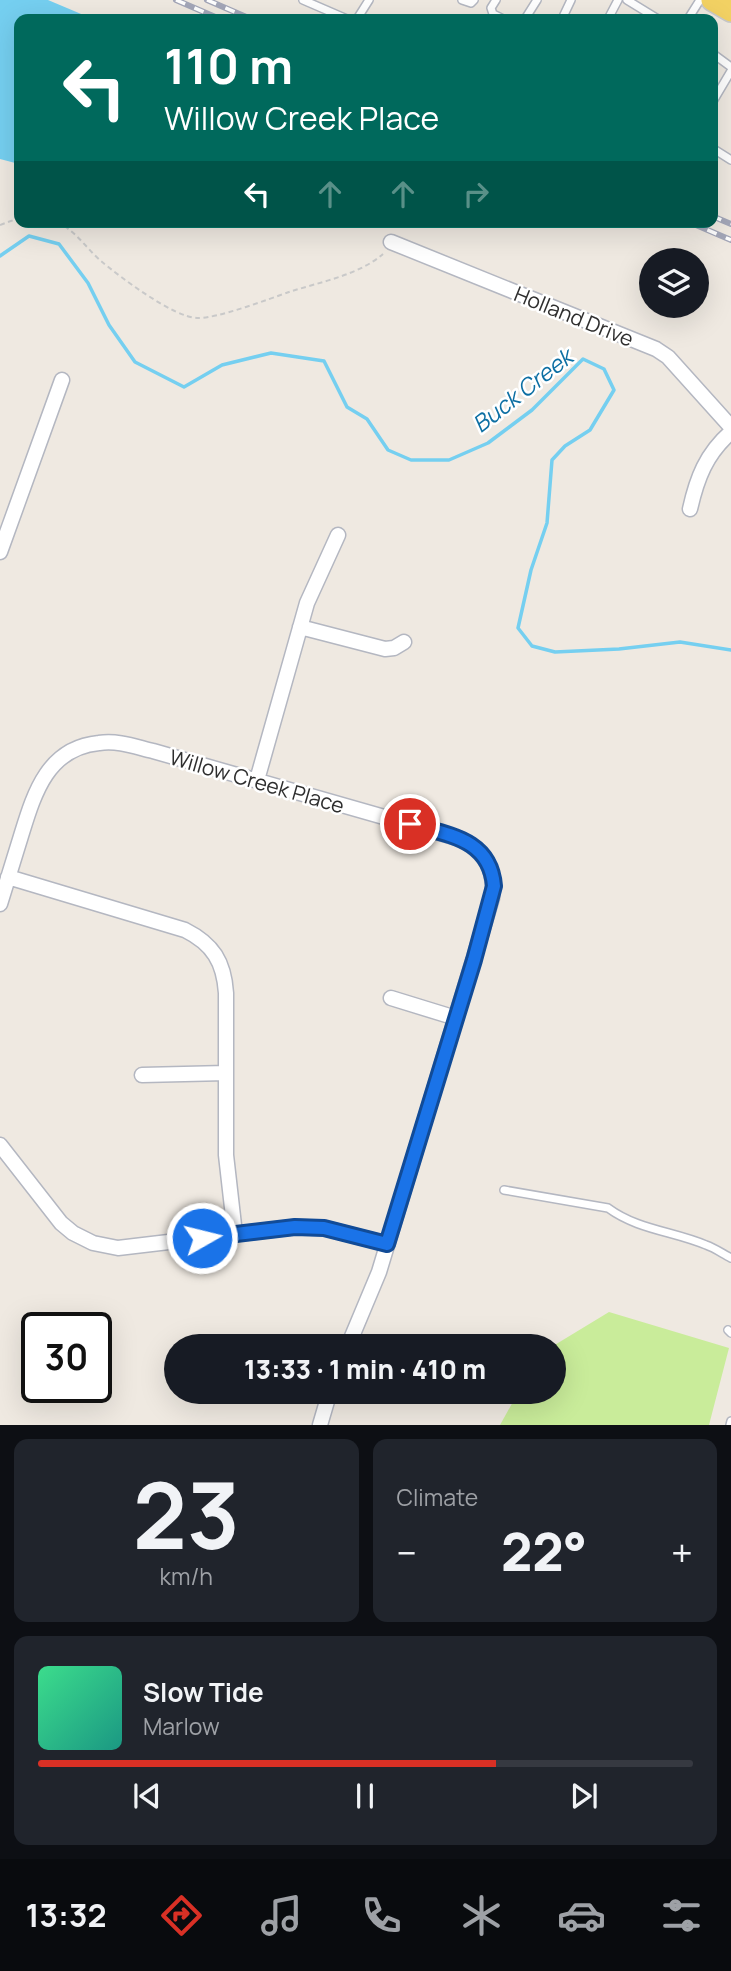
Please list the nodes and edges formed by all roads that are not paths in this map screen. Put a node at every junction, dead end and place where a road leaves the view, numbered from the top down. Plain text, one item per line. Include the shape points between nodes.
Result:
1 (303, 0) edge
2 (326, 0) edge
3 (462, 0) edge
4 (474, 0) edge
5 (627, 0) edge
6 (712, 0) edge
7 (321, 9) junction
8 (731, 11) edge
9 (334, 14) edge
10 (650, 14) edge
11 (731, 69) edge
12 (718, 92) edge
13 (391, 242) road end
14 (62, 380) dead end
15 (731, 427) edge
16 (731, 432) edge
17 (690, 509) dead end
18 (338, 535) dead end
19 (2, 536) edge
20 (0, 552) edge
21 (300, 627) junction
22 (404, 642) dead end
23 (257, 780) junction
24 (4, 881) edge
25 (391, 998) dead end
26 (456, 1018) junction
27 (226, 1073) junction
28 (142, 1075) dead end
29 (0, 1145) edge
30 (504, 1190) dead end
31 (235, 1234) junction
32 (387, 1244) junction
33 (731, 1258) edge
34 (354, 1334) edge
35 (326, 1404) edge
36 (320, 1425) edge

1 - 7 lane
2 - 7 lane
3 - 4 lane
5 - 10 lane
6 - 8 main road
7 - 9 lane
11 - 12 lane
13 - 15 street, Holland Drive via 656,349
14 - 19 street
16 - 17 street via 704,464
18 - 21 street
19 - 20 street
21 - 22 street via 384,649
21 - 23 street
23 - 24 street, Willow Creek Place via 122,744 92,744 67,755 44,776
23 - 26 street, Willow Creek Place via 461,839 484,855 493,874 492,898
24 - 27 street via 185,930 207,944 225,976
25 - 26 street
26 - 32 street, Willow Creek Place
27 - 28 street
27 - 31 street via 226,1155
29 - 31 street via 61,1223 93,1243 118,1248
30 - 33 lane via 608,1208 651,1230 707,1245
31 - 32 street via 324,1228
32 - 34 street, Willow Creek Place
35 - 36 street

